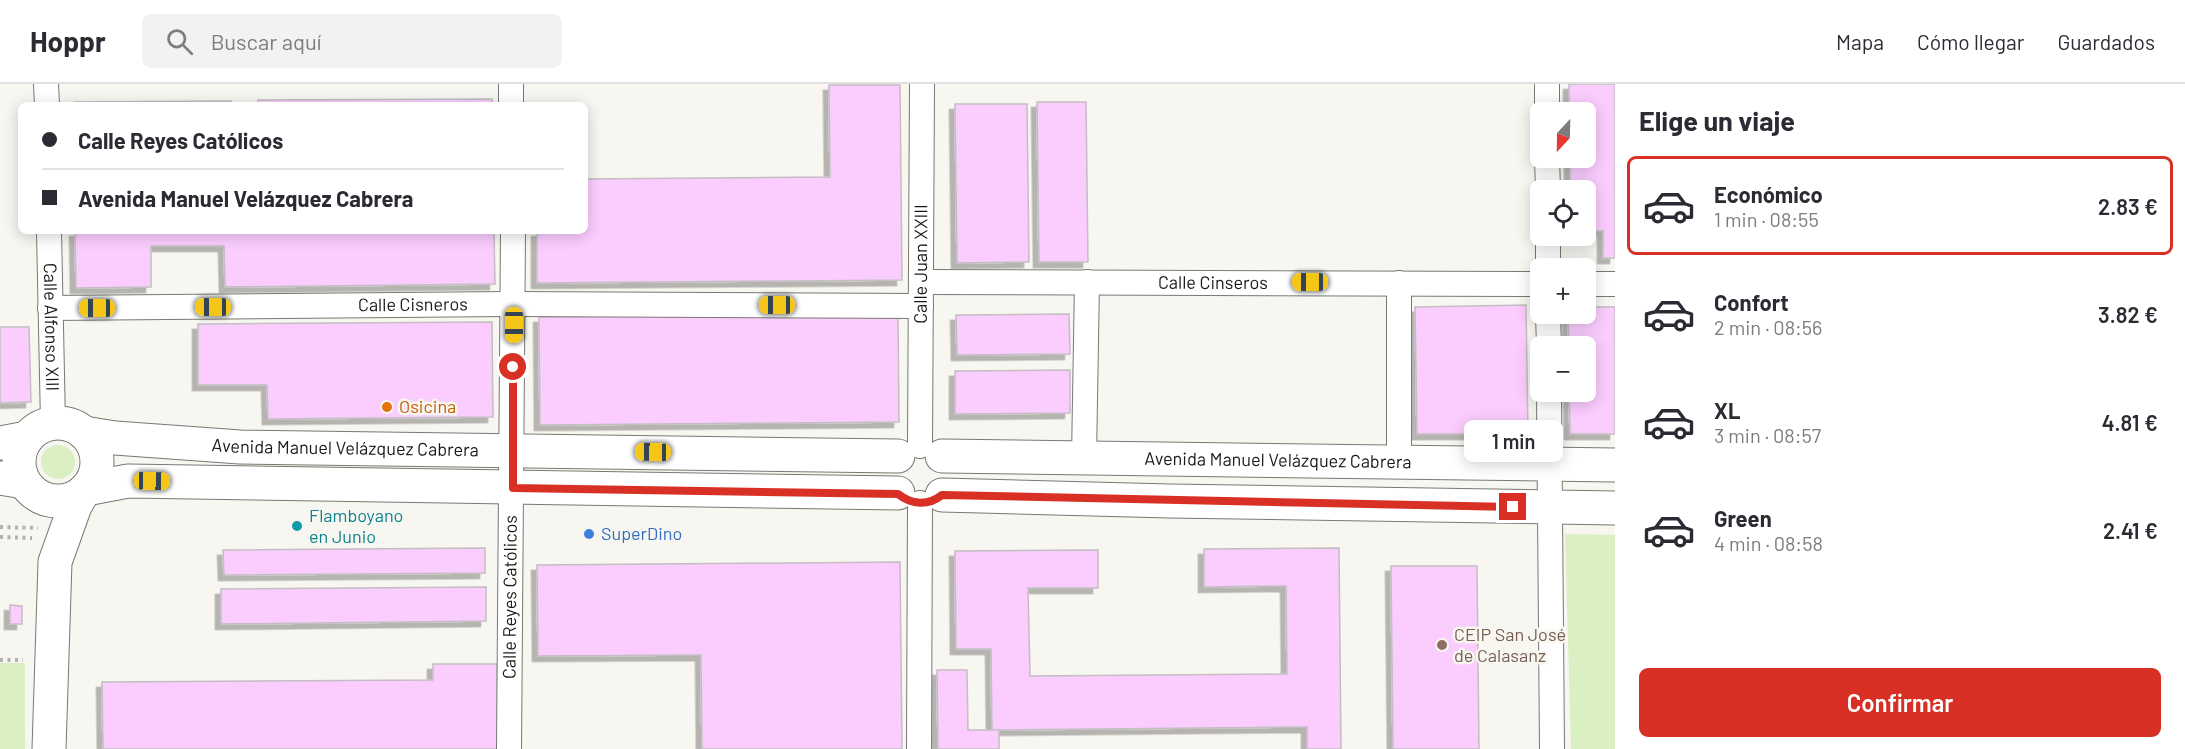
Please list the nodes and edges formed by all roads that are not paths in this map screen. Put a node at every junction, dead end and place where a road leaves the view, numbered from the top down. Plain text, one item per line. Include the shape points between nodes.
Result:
1 (46, 84) edge
2 (511, 84) edge
3 (922, 84) edge
4 (1547, 84) edge
5 (47, 102) edge
6 (511, 102) edge
7 (1547, 102) edge
8 (49, 234) edge
9 (513, 234) edge
10 (921, 282) junction
11 (1087, 282) junction
12 (1399, 282) junction
13 (1530, 284) edge
14 (1596, 284) edge
15 (1615, 284) edge
16 (514, 304) junction
17 (921, 306) junction
18 (50, 308) junction
19 (1549, 402) edge
20 (41, 434) edge
21 (513, 450) junction
22 (920, 453) junction
23 (1084, 458) junction
24 (1399, 464) junction
25 (1549, 465) junction
26 (1615, 465) edge
27 (19, 484) edge
28 (513, 488) junction
29 (84, 490) junction
30 (920, 497) junction
31 (1550, 507) junction
32 (1615, 508) edge
33 (45, 540) junction
34 (49, 749) edge
35 (509, 749) edge
36 (919, 749) edge
37 (1552, 749) edge

1 - 5 street
2 - 6 street
3 - 10 street, Calle Juan XXIII
4 - 7 street
8 - 18 street, Calle Alfonso XIII
9 - 16 street, Calle Reyes Católicos
10 - 11 street, Calle Cinseros
10 - 17 street, Calle Juan XXIII
11 - 12 street, Calle Cinseros
11 - 23 street
12 - 13 street, Calle Cinseros
12 - 24 street
14 - 15 street
16 - 17 street, Calle Cisneros
16 - 18 street, Calle Cisneros
16 - 21 street, Calle Reyes Católicos
17 - 22 street, Calle Juan XXIII
18 - 20 street, Calle Alfonso XIII
19 - 25 street
20 - 21 main road, Avenida Manuel Velázquez Cabrera via 240,447
20 - 27 main road via 19,460
20 - 29 main road via 96,454 93,478
21 - 22 main road, Avenida Manuel Velázquez Cabrera
21 - 28 street, Calle Reyes Católicos
22 - 23 main road, Avenida Manuel Velázquez Cabrera
22 - 30 main road via 891,477
22 - 30 main road via 949,474 948,483
23 - 24 main road, Avenida Manuel Velázquez Cabrera
24 - 25 main road, Avenida Manuel Velázquez Cabrera
25 - 26 main road, Avenida Manuel Velázquez Cabrera
25 - 31 street
27 - 29 main road via 57,501 68,500
27 - 33 main road via 40,502
28 - 29 main road, Avenida Manuel Velázquez Cabrera via 128,481
28 - 30 main road, Avenida Manuel Velázquez Cabrera
28 - 35 street, Calle Reyes Católicos
29 - 33 main road
30 - 31 main road, Avenida Manuel Velázquez Cabrera
30 - 36 street
31 - 32 main road, Avenida Manuel Velázquez Cabrera
31 - 37 street
33 - 34 main road

